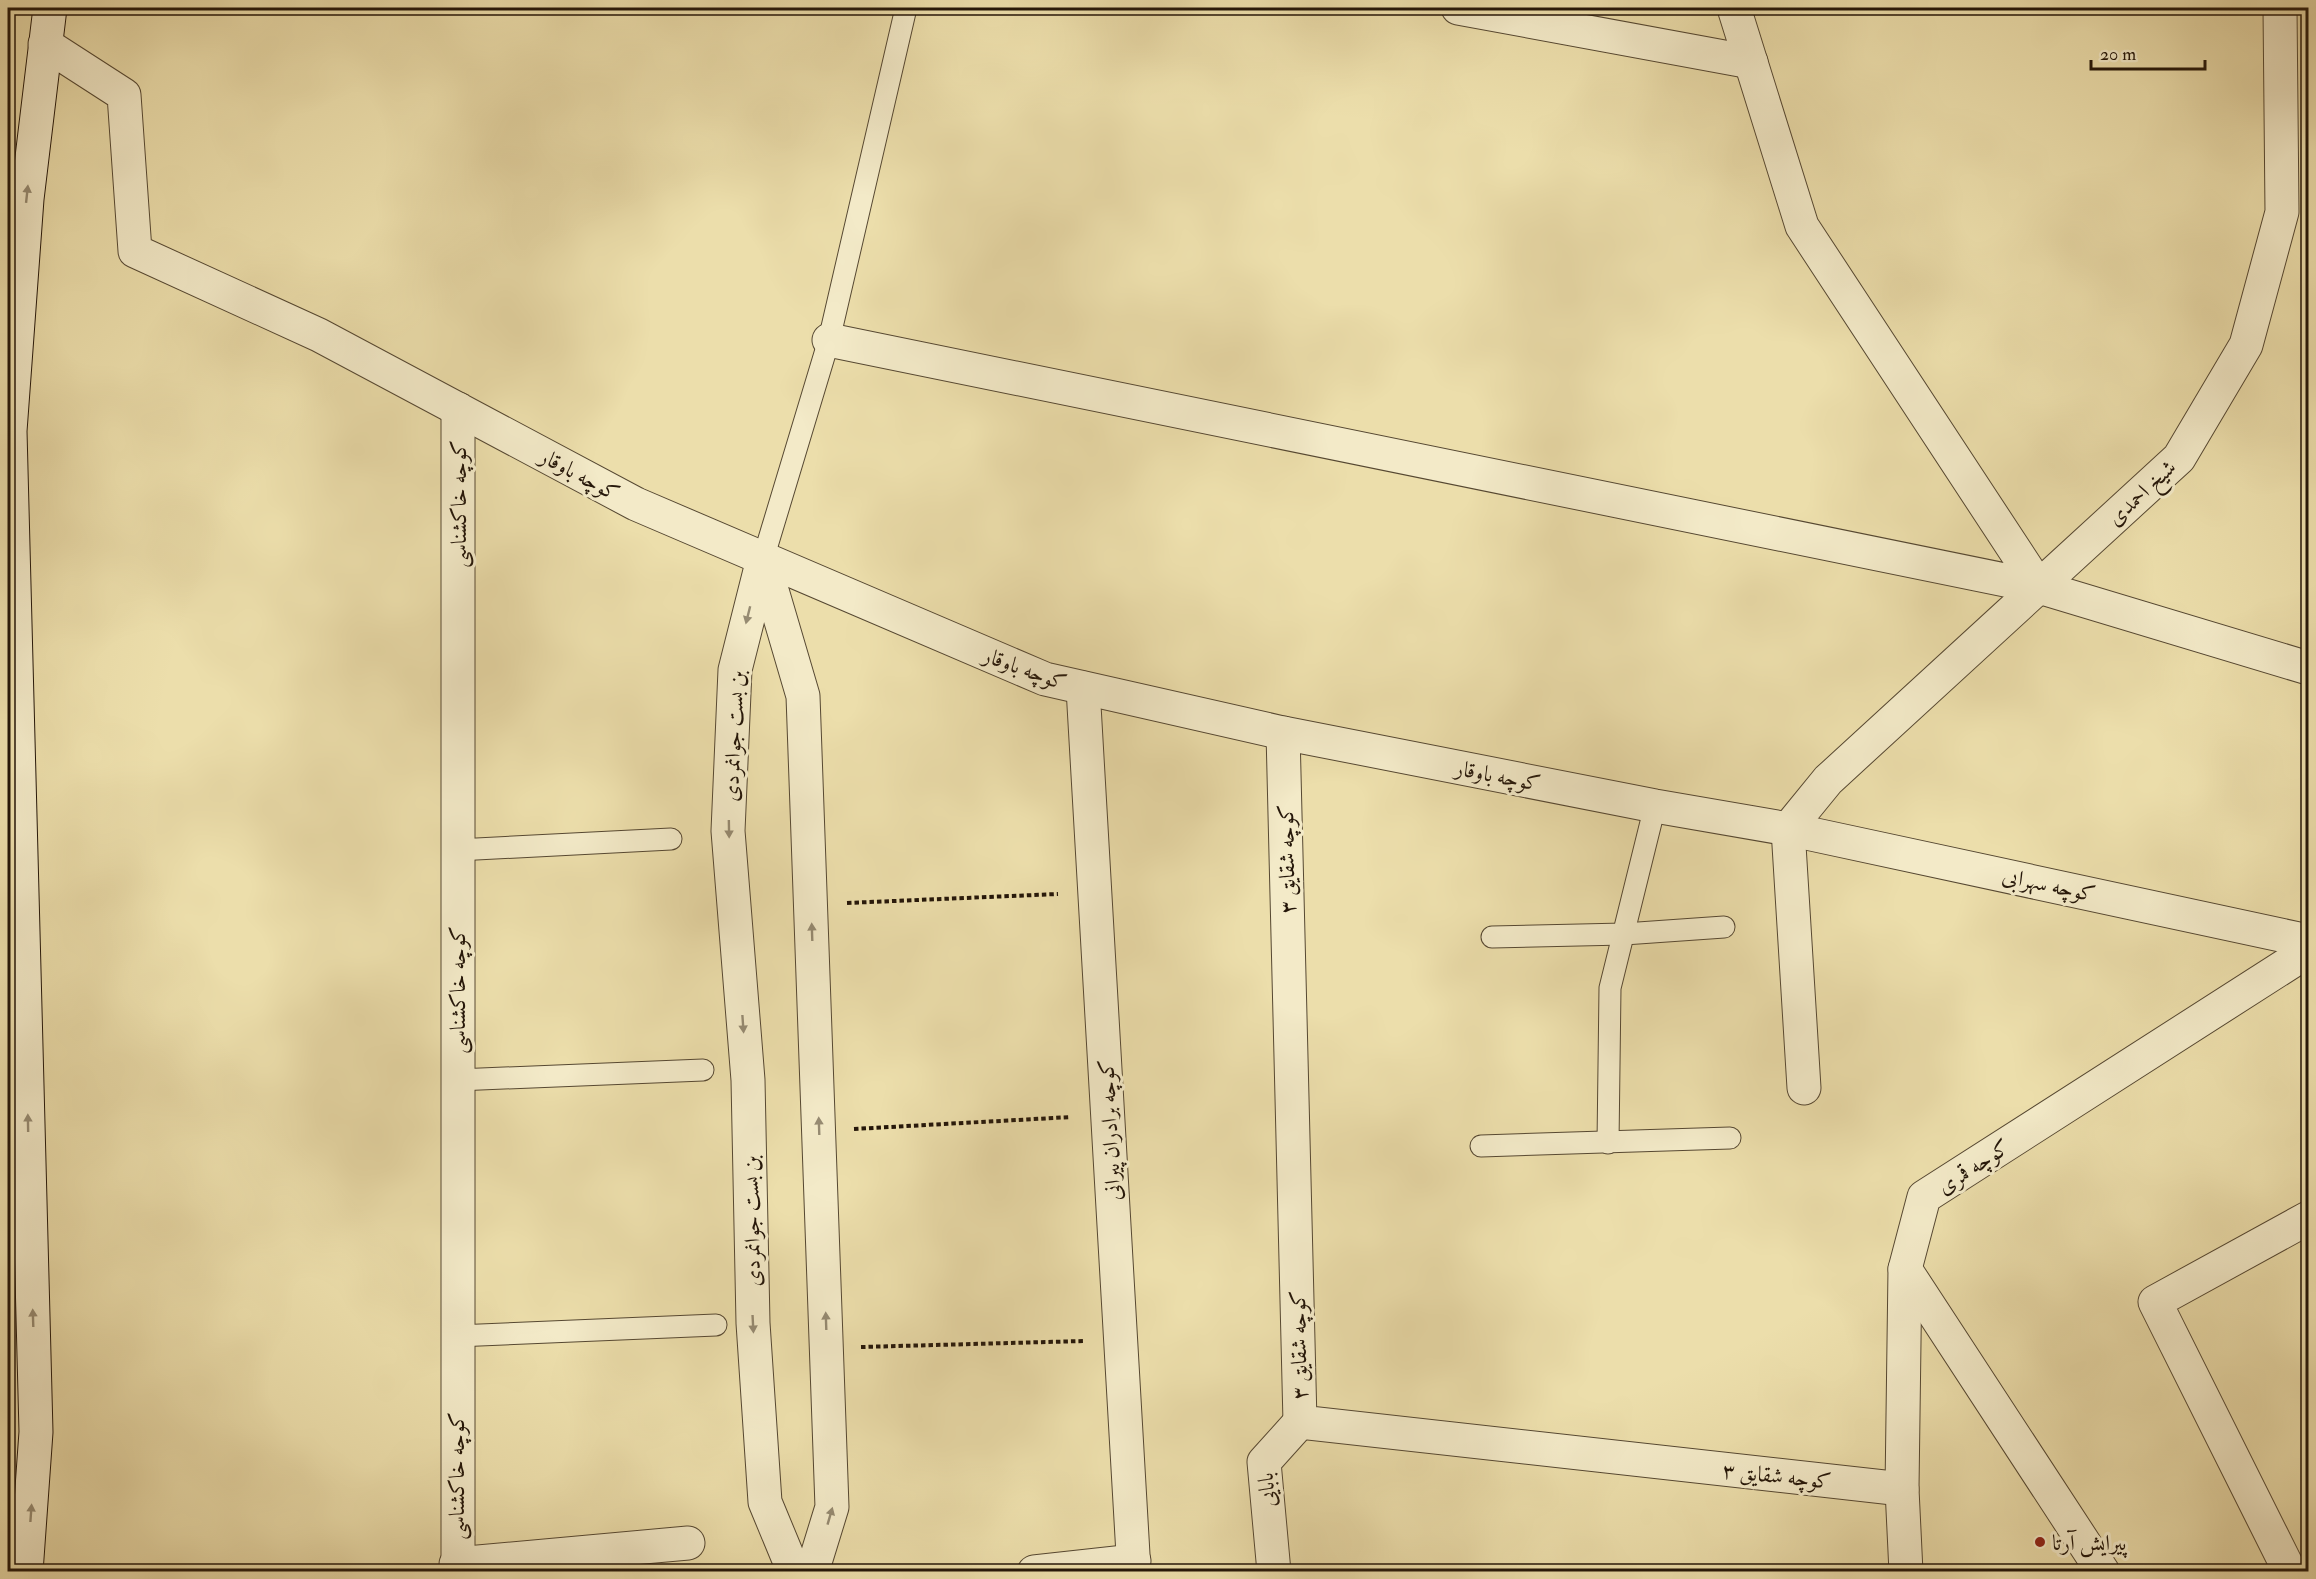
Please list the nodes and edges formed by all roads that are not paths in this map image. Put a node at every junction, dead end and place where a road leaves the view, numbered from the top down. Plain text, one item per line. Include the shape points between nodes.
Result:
1 (50, 8) edge
2 (906, 8) edge
3 (1458, 8) edge
4 (1734, 8) edge
5 (2280, 8) edge
6 (45, 44) junction
7 (1751, 62) junction
8 (829, 340) junction
9 (458, 409) junction
10 (763, 559) junction
11 (2039, 587) junction
12 (2308, 668) edge
13 (1083, 688) junction
14 (1283, 733) junction
15 (1655, 806) junction
16 (1788, 829) junction
17 (670, 839) dead end
18 (457, 850) junction
19 (1724, 927) dead end
20 (1624, 933) junction
21 (1492, 937) dead end
22 (2308, 941) edge
23 (2308, 951) edge
24 (702, 1070) dead end
25 (457, 1080) junction
26 (1804, 1088) dead end
27 (1730, 1138) dead end
28 (1608, 1143) junction
29 (1481, 1146) dead end
30 (2308, 1218) edge
31 (1905, 1269) junction
32 (716, 1325) dead end
33 (456, 1336) junction
34 (1300, 1422) junction
35 (1902, 1489) junction
36 (688, 1543) dead end
37 (1134, 1566) edge
38 (457, 1568) edge
39 (27, 1572) edge
40 (794, 1572) edge
41 (812, 1572) edge
42 (1034, 1572) edge
43 (1274, 1572) edge
44 (1906, 1572) edge
45 (2103, 1572) edge
46 (2290, 1572) edge

1 - 6 street
2 - 8 lane
3 - 7 street
4 - 7 street
5 - 11 street, شیخ احمدی via 2282,212 2246,345 2179,458
6 - 9 street, کوچه باوقار via 124,95 135,251 319,335
39 -> 6 street via 36,1432 10,430 27,199
7 - 11 street via 1802,226
8 - 10 lane
8 - 11 street
9 - 10 street, کوچه باوقار via 636,504
9 - 18 street, کوچه خاکشناسی
10 - 13 street, کوچه باوقار via 1045,679
10 -> 40 street, بن بست جوانمردی via 735,670 728,831 748,1080 753,1323 765,1502
41 -> 10 street via 832,1507 803,696
11 - 12 street
11 - 16 street, شیخ احمدی via 1828,780
13 - 14 street, کوچه باوقار
13 - 37 street, کوچه برادران پیرانی
14 - 15 street, کوچه باوقار
14 - 34 street, کوچه شقایق ۳
15 - 16 street, کوچه باوقار
15 - 20 lane
16 - 22 street, کوچه سهرابی
16 - 26 street
17 - 18 lane
18 - 25 street, کوچه خاکشناسی
19 - 20 lane
20 - 21 lane
20 - 28 lane via 1610,988
23 - 31 street, کوچه قمری via 1924,1197
24 - 25 lane
25 - 33 street, کوچه خاکشناسی
27 - 28 lane
28 - 29 lane
30 - 46 street via 2155,1302
31 - 35 street, کوچه قمری
31 - 45 street
32 - 33 lane
33 - 38 street, کوچه خاکشناسی
34 - 35 street, کوچه شقایق ۳
34 - 43 street, بابایی via 1264,1462
35 - 44 street, کوچه قمری
36 - 38 street
37 - 42 street

